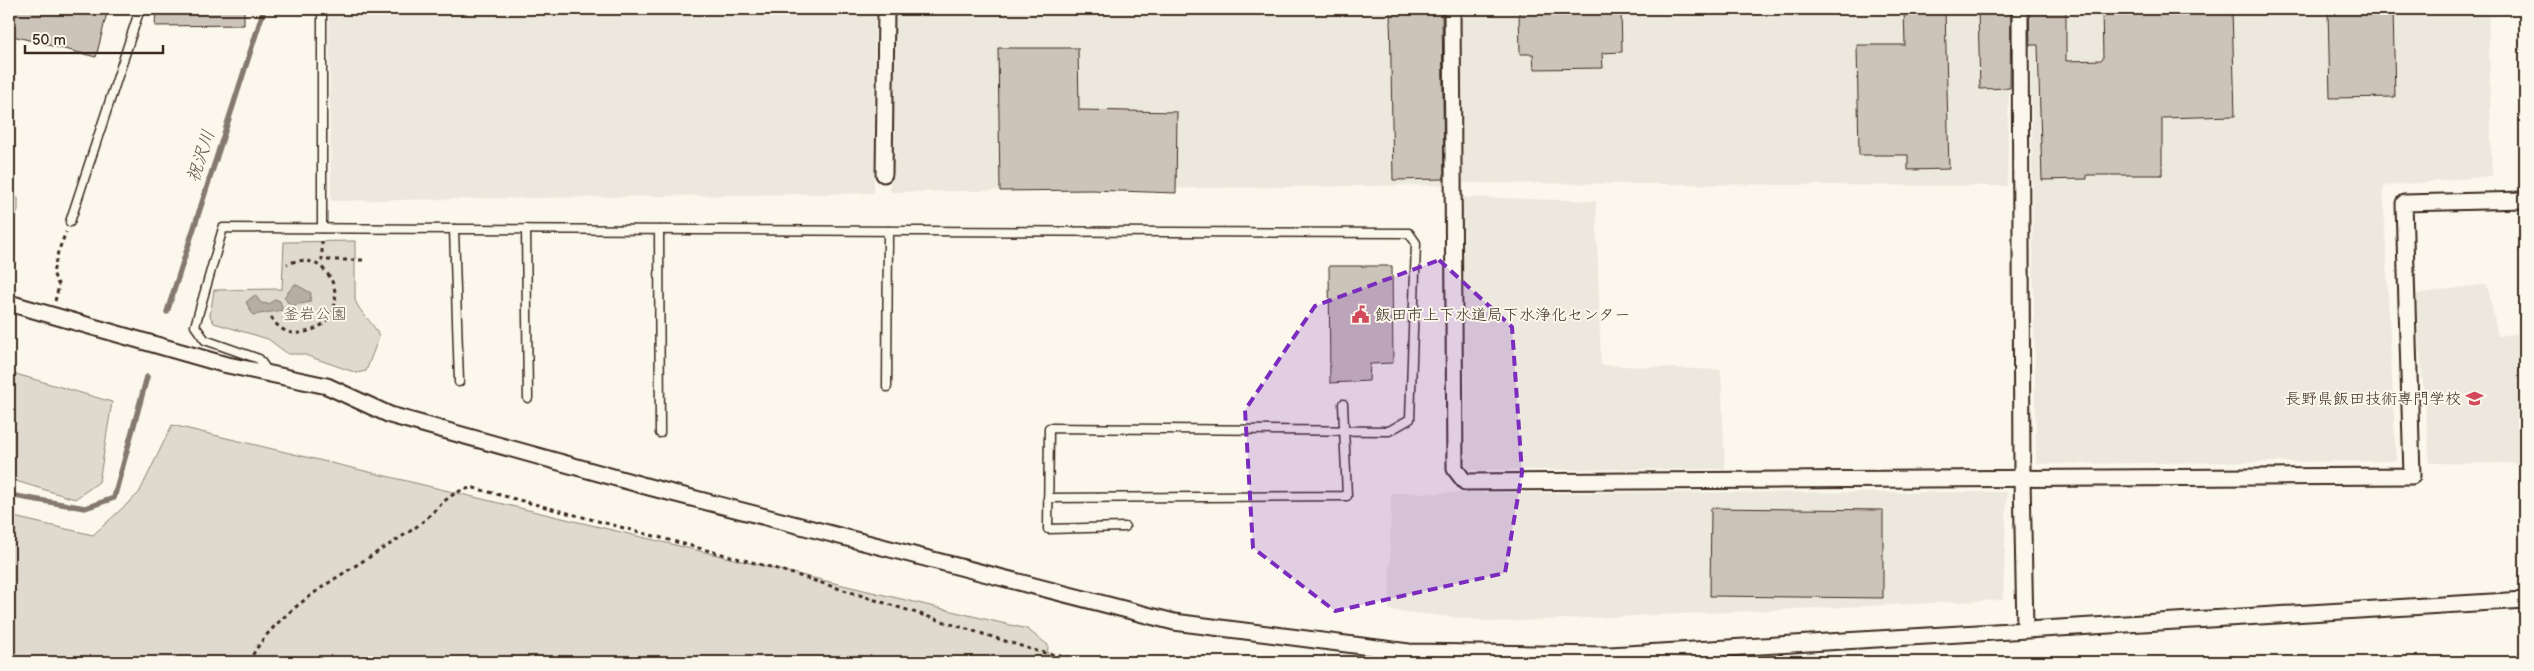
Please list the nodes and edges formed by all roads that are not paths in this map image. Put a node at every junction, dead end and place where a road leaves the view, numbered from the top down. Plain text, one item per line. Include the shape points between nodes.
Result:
1 (140, 9) edge
2 (322, 9) edge
3 (886, 9) edge
4 (1452, 9) edge
5 (2020, 9) edge
6 (884, 174) dead end
7 (2525, 200) edge
8 (70, 222) road end
9 (322, 228) junction
10 (454, 229) junction
11 (526, 229) junction
12 (659, 230) junction
13 (888, 231) junction
14 (9, 303) edge
15 (270, 376) junction
16 (459, 382) dead end
17 (887, 387) dead end
18 (528, 398) dead end
19 (1343, 404) dead end
20 (1344, 431) junction
21 (660, 433) dead end
22 (2022, 478) junction
23 (1048, 498) junction
24 (1125, 527) dead end
25 (2525, 600) edge
26 (2025, 629) junction
27 (1409, 652) junction
28 (1376, 662) edge

1 - 8 lane
2 - 9 lane
3 - 6 street
4 - 22 street via 1456,468 1465,482
5 - 22 street
7 - 22 street via 2404,203 2412,476
9 - 10 lane
9 - 15 lane via 223,228 195,326 205,340 259,359
10 - 11 lane
10 - 16 lane
11 - 12 lane
11 - 18 lane
12 - 13 lane
12 - 21 lane
13 - 17 lane
13 - 20 lane via 1409,233 1416,244 1410,419 1389,431
14 - 15 street
15 - 27 street via 327,386 390,415 649,487 1174,622
19 - 20 lane
20 - 23 lane via 1347,496
20 - 23 lane via 1049,428
22 - 26 street
23 - 24 lane via 1048,529
25 - 26 street
26 - 27 street via 1610,655
27 - 28 lane via 1393,660

